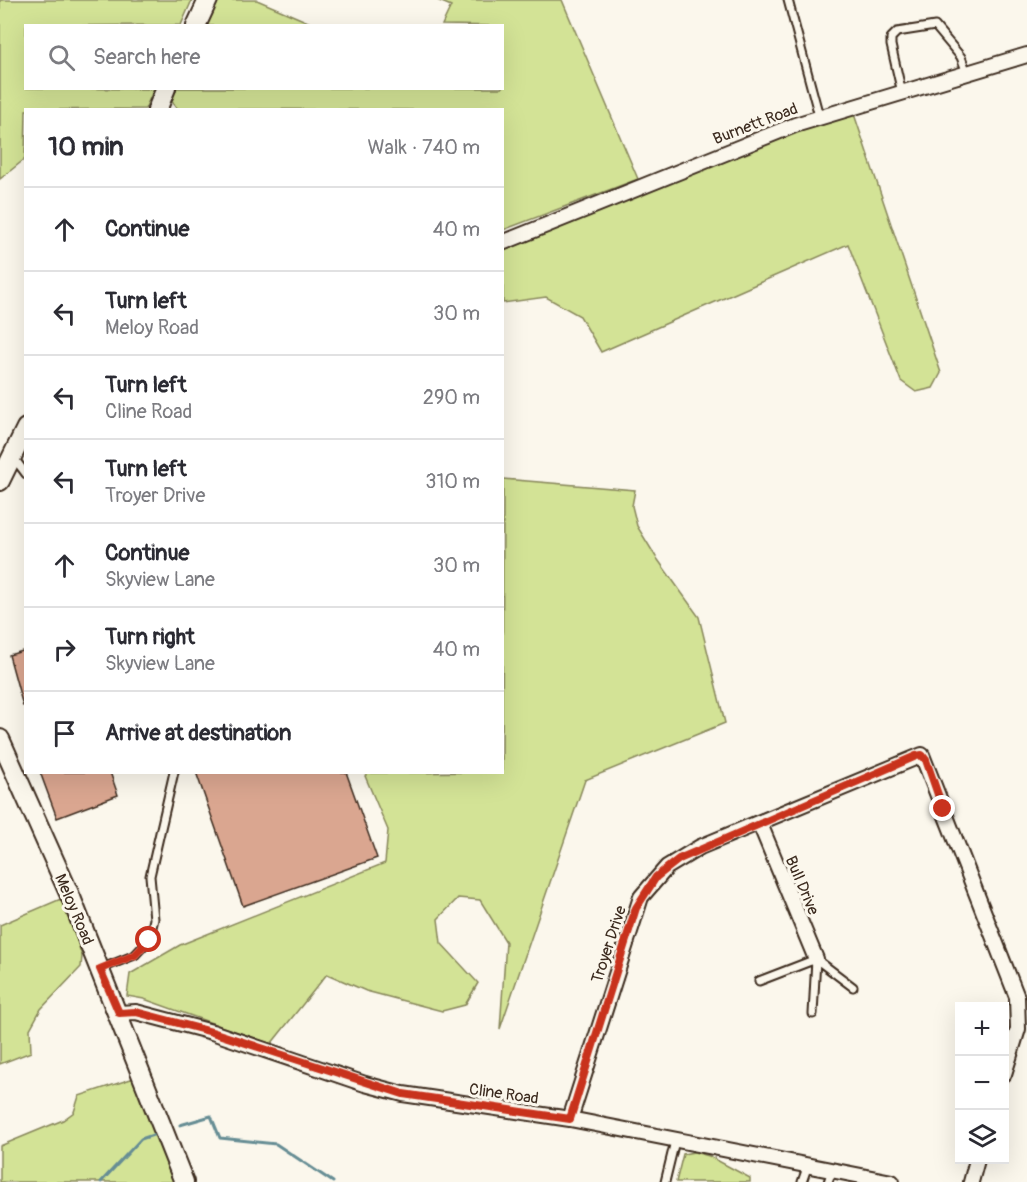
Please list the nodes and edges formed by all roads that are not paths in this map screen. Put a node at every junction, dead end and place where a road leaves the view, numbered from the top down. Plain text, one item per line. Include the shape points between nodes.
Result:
1 (208, 0) edge
2 (788, 0) edge
3 (197, 24) edge
4 (1027, 55) edge
5 (967, 73) junction
6 (165, 90) edge
7 (902, 93) junction
8 (158, 108) edge
9 (819, 116) junction
10 (504, 242) edge
11 (24, 434) edge
12 (12, 456) junction
13 (24, 471) edge
14 (0, 481) edge
15 (0, 739) edge
16 (174, 774) edge
17 (760, 824) junction
18 (816, 959) junction
19 (100, 969) junction
20 (759, 981) dead end
21 (853, 987) dead end
22 (119, 1013) junction
23 (813, 1014) dead end
24 (1009, 1060) edge
25 (570, 1119) junction
26 (675, 1140) junction
27 (976, 1164) edge
28 (808, 1165) junction
29 (830, 1176) edge
30 (184, 1182) edge
31 (665, 1182) edge
32 (802, 1182) edge
33 (892, 1182) edge
34 (971, 1182) edge

1 - 3 street
2 - 9 lane
4 - 5 street, Burnett Road
5 - 7 street, Burnett Road
5 - 7 lane via 961,57 935,26 897,32 891,45
6 - 8 street
7 - 9 street, Burnett Road
9 - 10 street, Burnett Road
11 - 12 street
12 - 13 lane
12 - 14 street
15 - 19 street, Meloy Road
16 - 19 lane via 150,876 154,919 149,940 135,955
17 - 18 street, Bull Drive
17 - 24 street, Troyer Drive via 922,755 1017,997 1018,1029
17 - 25 street, Troyer Drive via 679,859 656,877 641,897
18 - 20 lane
18 - 21 lane
18 - 23 lane
19 - 22 street, Meloy Road
22 - 25 street, Cline Road via 143,1013 212,1032 403,1094
22 - 30 street, Meloy Road
25 - 26 street, Cline Road
26 - 28 street, Cline Road
26 - 31 lane
27 - 34 street
28 - 29 street, Cline Road
28 - 32 lane
29 - 33 street, Cline Road

